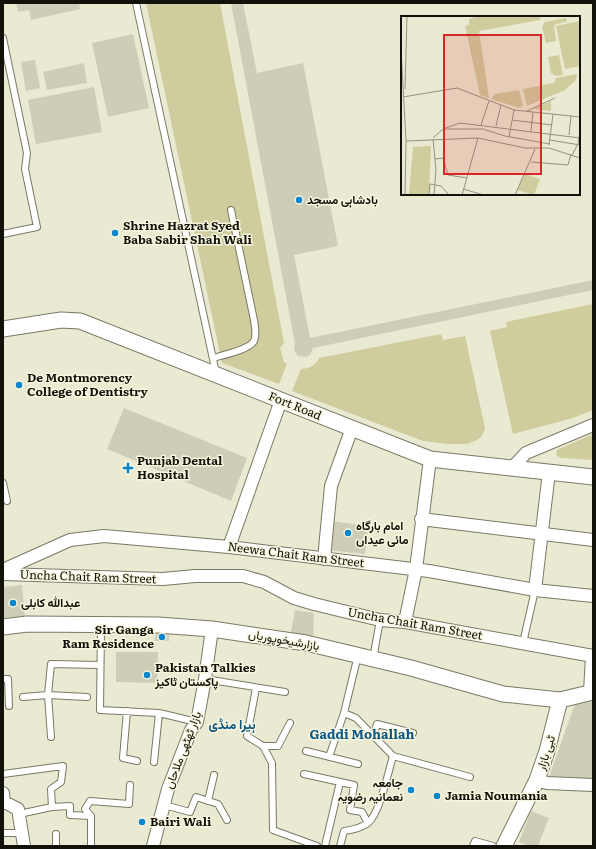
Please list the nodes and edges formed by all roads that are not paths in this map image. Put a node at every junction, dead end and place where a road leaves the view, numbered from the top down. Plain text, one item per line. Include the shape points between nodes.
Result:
1 (136, 3) edge
2 (3, 38) edge
3 (231, 210) dead end
4 (3, 234) edge
5 (3, 329) edge
6 (213, 358) junction
7 (217, 374) junction
8 (281, 400) junction
9 (593, 425) edge
10 (352, 428) junction
11 (430, 459) junction
12 (512, 468) junction
13 (549, 472) junction
14 (593, 477) edge
15 (3, 483) edge
16 (7, 501) dead end
17 (421, 519) junction
18 (542, 534) junction
19 (593, 540) edge
20 (229, 547) junction
21 (324, 559) junction
22 (416, 569) junction
23 (3, 570) edge
24 (3, 574) edge
25 (535, 590) junction
26 (593, 596) edge
27 (380, 620) junction
28 (405, 622) junction
29 (101, 625) junction
30 (3, 627) edge
31 (212, 629) junction
32 (523, 644) junction
33 (358, 655) junction
34 (593, 656) edge
35 (373, 659) junction
36 (100, 665) junction
37 (205, 678) junction
38 (3, 679) edge
39 (256, 688) junction
40 (285, 692) dead end
41 (591, 692) edge
42 (48, 695) junction
43 (23, 697) dead end
44 (87, 697) dead end
45 (560, 700) junction
46 (9, 706) dead end
47 (127, 711) junction
48 (159, 713) junction
49 (344, 713) junction
50 (197, 722) junction
51 (290, 723) dead end
52 (413, 733) dead end
53 (373, 736) junction
54 (51, 738) dead end
55 (263, 746) junction
56 (306, 751) dead end
57 (393, 756) junction
58 (329, 757) junction
59 (137, 761) dead end
60 (154, 762) dead end
61 (358, 764) dead end
62 (3, 774) edge
63 (304, 774) dead end
64 (214, 775) dead end
65 (470, 777) dead end
66 (537, 780) junction
67 (340, 782) junction
68 (130, 785) dead end
69 (593, 785) edge
70 (3, 793) edge
71 (208, 800) junction
72 (164, 805) junction
73 (52, 807) junction
74 (19, 814) junction
75 (91, 816) junction
76 (228, 820) dead end
77 (368, 823) junction
78 (3, 833) edge
79 (22, 833) junction
80 (56, 834) dead end
81 (24, 846) edge
82 (56, 846) edge
83 (91, 846) edge
84 (153, 846) edge
85 (316, 846) edge
86 (325, 846) edge
87 (340, 846) edge
88 (473, 846) edge
89 (493, 846) edge
90 (504, 846) edge

1 - 6 lane
2 - 4 lane via 27,153 25,169 37,227
3 - 6 lane via 256,335 253,342 245,348
5 - 7 street, Fort Road via 61,320 80,321
6 - 7 lane
7 - 8 street, Fort Road
8 - 10 street, Fort Road
8 - 20 street
9 - 12 street via 526,454
10 - 11 street, Fort Road
10 - 21 street via 331,486
11 - 12 street, Fort Road
11 - 17 street
12 - 13 street, Fort Road
13 - 14 street, Fort Road
13 - 18 street
15 - 16 lane
17 - 18 street
17 - 22 street
18 - 19 street
18 - 25 street
20 - 21 street, Neewa Chait Ram Street
20 - 23 street, Neewa Chait Ram Street via 104,536 70,540
21 - 22 street, Neewa Chait Ram Street
22 - 25 street, Neewa Chait Ram Street
22 - 28 street
24 - 27 street, Uncha Chait Ram Street via 163,579 243,576 264,582 294,598
25 - 26 street, Neewa Chait Ram Street
25 - 32 lane
27 - 28 street, Uncha Chait Ram Street
27 - 35 lane
28 - 32 street, Uncha Chait Ram Street
29 - 30 street, بازارشیخوپوریاں via 27,624
29 - 31 street, بازارشیخوپوریاں via 158,625
29 - 36 lane
31 - 33 street, بازارشیخوپوریاں via 306,643
31 - 37 street, بازار ٹھٹھی ملاحاں
32 - 34 street, Uncha Chait Ram Street
33 - 35 street, بازارشیخوپوریاں
33 - 49 lane
34 - 41 street
35 - 45 street, بازارشیخوپوریاں via 503,694
36 - 42 lane via 51,664
36 - 47 lane via 100,710
37 - 39 lane
37 - 50 street, بازار ٹھٹھی ملاحاں
38 - 46 lane via 8,678
39 - 40 lane
39 - 55 lane via 247,736
41 - 45 street
42 - 43 lane
42 - 44 lane
42 - 54 lane
45 - 66 street, ٹبی بازار
47 - 48 lane
47 - 59 lane via 123,758
48 - 50 lane
48 - 60 lane
49 - 53 lane via 356,718
49 - 58 lane
50 - 72 street, بازار ٹھٹھی ملاحاں via 191,730
51 - 55 lane via 278,746
52 - 53 lane via 377,724
53 - 57 lane
55 - 85 lane via 272,763 273,830
56 - 58 lane
57 - 65 lane
57 - 77 lane via 376,812
58 - 61 lane
62 - 73 lane via 63,766 61,782 51,789
63 - 67 lane
64 - 71 lane
66 - 69 street via 547,784
66 - 90 street, ٹبی بازار
67 - 77 lane via 354,785 350,810 362,812
67 - 86 lane
68 - 75 lane via 129,804 90,801 85,809
70 - 74 street via 4,802 18,809
71 - 72 lane via 196,797 190,812
71 - 76 lane via 218,804
72 - 84 street, بازار ٹھٹھی ملاحاں
73 - 74 lane
73 - 75 lane via 70,806 70,815
74 - 79 street
75 - 83 lane
77 - 87 lane via 356,830 344,832
78 - 79 lane
79 - 81 street
80 - 82 lane
88 - 89 lane via 475,841

